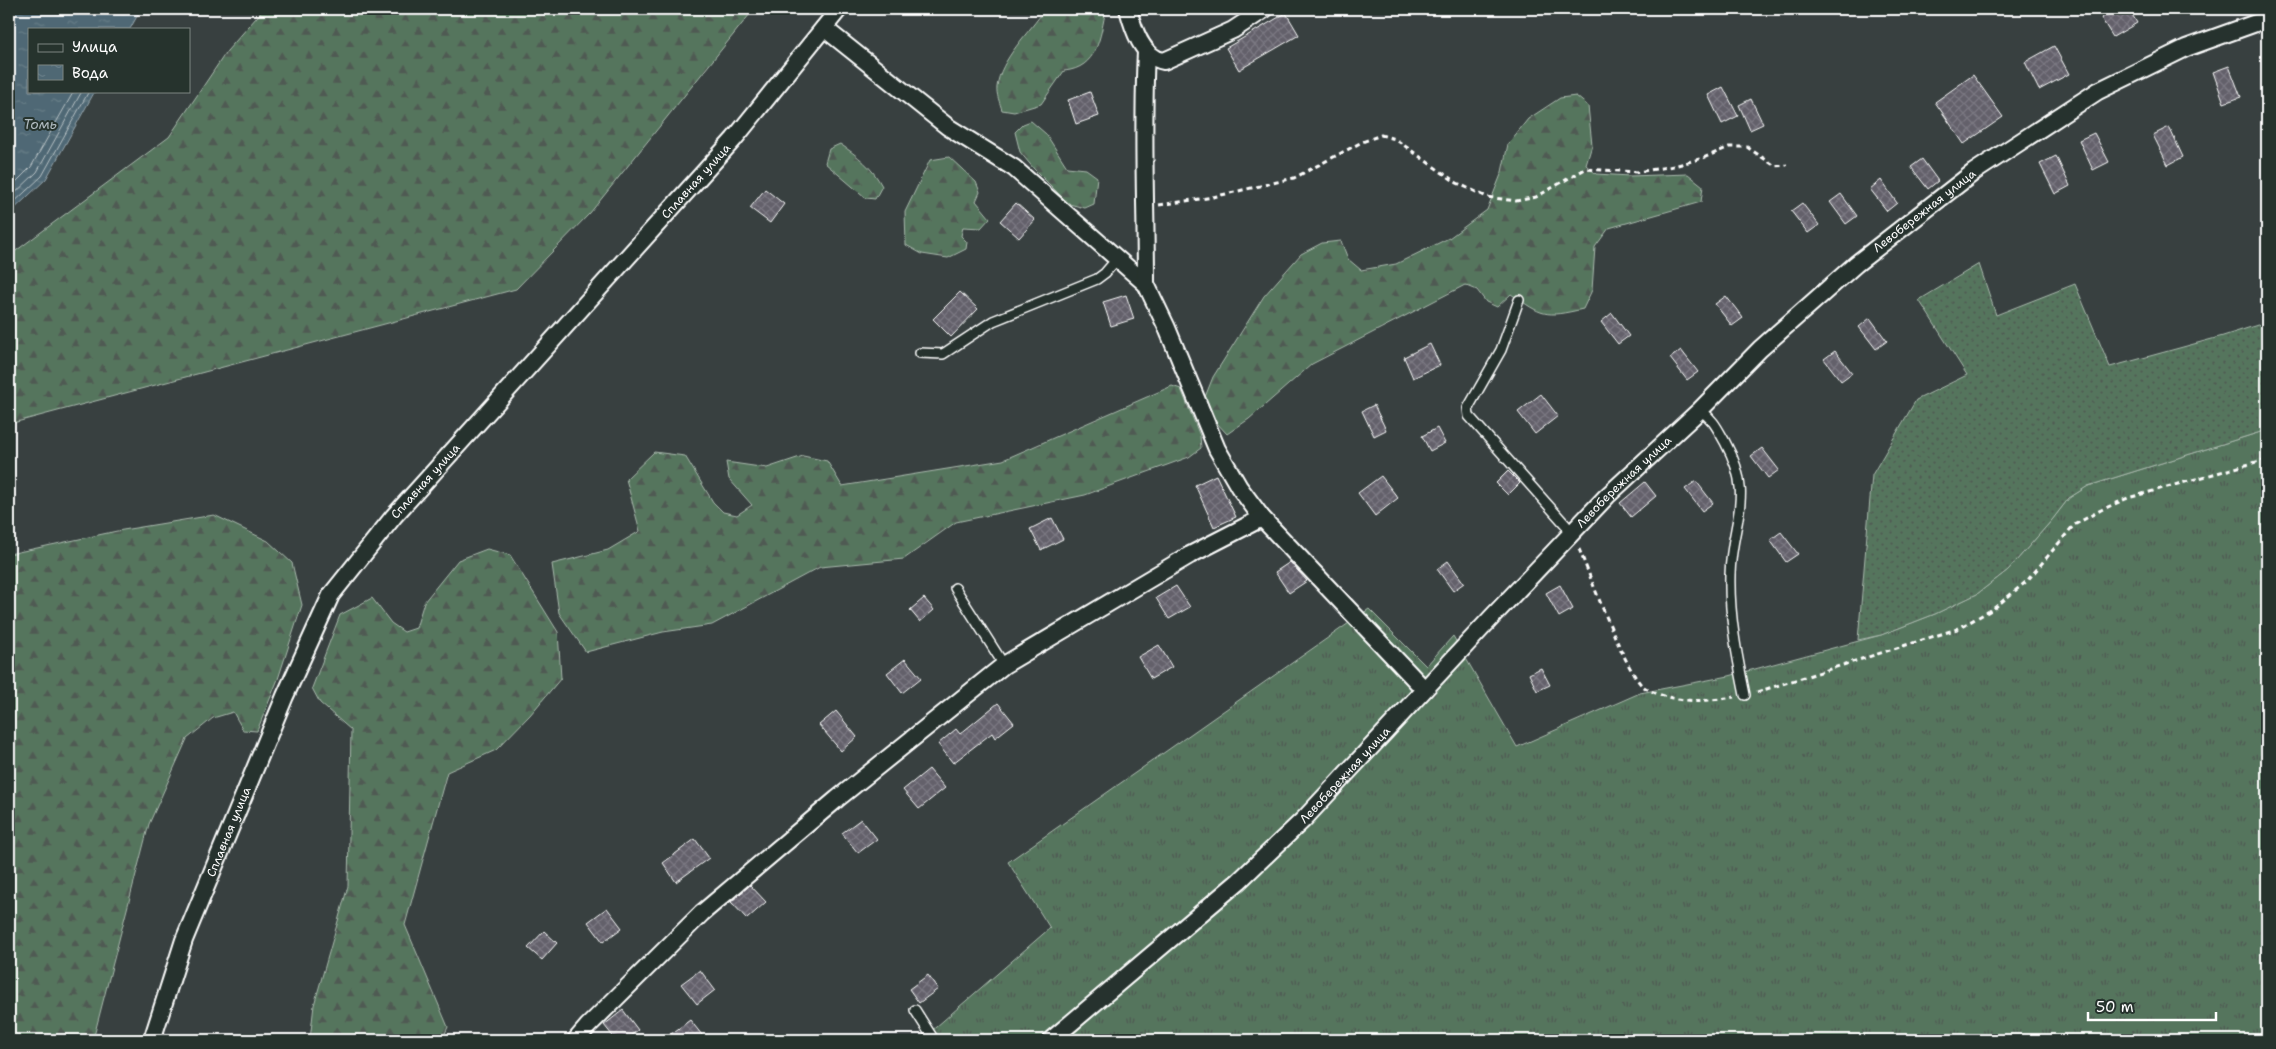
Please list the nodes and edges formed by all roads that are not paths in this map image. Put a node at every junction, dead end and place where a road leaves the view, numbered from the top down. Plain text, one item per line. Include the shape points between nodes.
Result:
1 (839, 9) edge
2 (1128, 9) edge
3 (1265, 9) edge
4 (2267, 19) edge
5 (824, 28) junction
6 (1146, 52) junction
7 (1117, 259) junction
8 (1146, 284) junction
9 (1519, 300) dead end
10 (920, 353) dead end
11 (1700, 410) junction
12 (1262, 518) junction
13 (1572, 532) junction
14 (956, 588) dead end
15 (1004, 665) junction
16 (1424, 689) junction
17 (1745, 696) road end
18 (914, 1010) dead end
19 (152, 1040) edge
20 (576, 1040) edge
21 (934, 1040) edge
22 (1052, 1040) edge

1 - 5 street, Сплавная улица
2 - 6 street
3 - 6 street via 1233,30 1171,60 1157,60
4 - 11 street, Левобережная улица via 2186,48 2098,91 1974,172 1856,264 1760,349
5 - 7 street via 948,127 1014,168
5 - 19 street, Сплавная улица via 734,139 394,516 331,595 285,696 184,940
6 - 8 street via 1143,141
7 - 8 street
7 - 10 lane via 1097,279 993,320 943,354
8 - 12 street via 1217,449
9 - 13 lane via 1500,350 1468,408 1469,416
11 - 13 street, Левобережная улица
11 - 17 lane via 1712,419 1730,451 1741,480 1741,507 1730,574 1733,637
12 - 15 street via 1190,555
12 - 16 street
13 - 16 street, Левобережная улица
14 - 15 lane
15 - 20 street via 702,913
16 - 22 street, Левобережная улица via 1304,819 1239,881
18 - 21 lane

